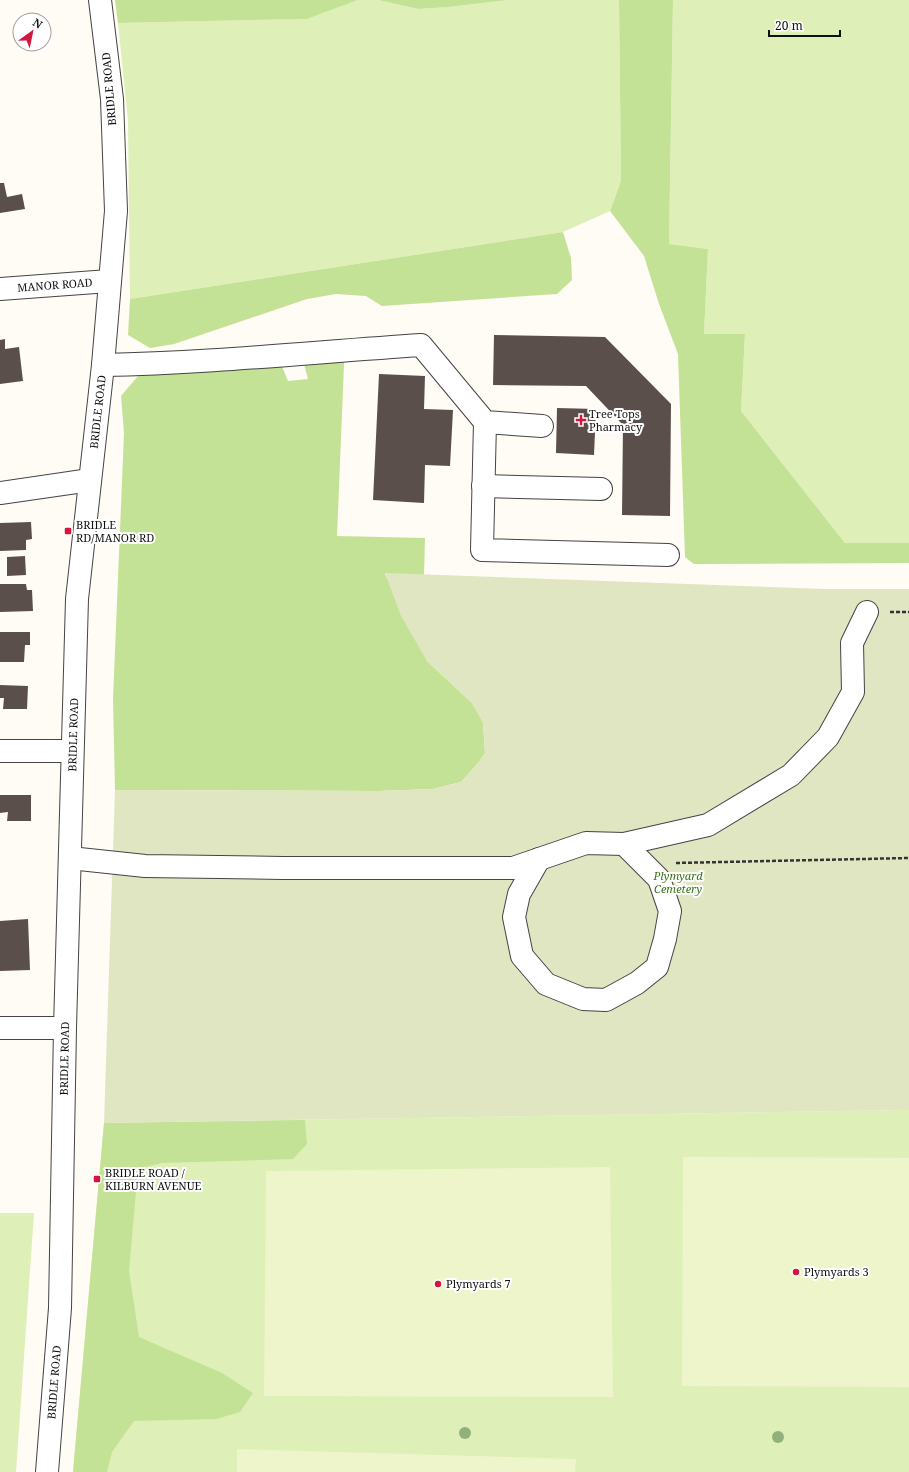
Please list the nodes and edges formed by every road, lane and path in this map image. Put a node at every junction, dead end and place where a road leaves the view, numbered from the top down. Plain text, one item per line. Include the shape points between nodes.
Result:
1 (100, 0) edge
2 (109, 281) junction
3 (0, 289) edge
4 (103, 365) junction
5 (485, 422) junction
6 (542, 426) dead end
7 (90, 480) junction
8 (483, 486) junction
9 (601, 489) dead end
10 (0, 493) edge
11 (668, 555) dead end
12 (867, 612) dead end
13 (0, 751) edge
14 (72, 751) junction
15 (624, 844) junction
16 (70, 858) junction
17 (909, 858) edge
18 (539, 859) junction
19 (645, 864) junction
20 (0, 1028) edge
21 (65, 1028) junction
22 (47, 1472) edge

1 - 2 street, BRIDLE ROAD via 112,99 116,211
2 - 3 street, MANOR ROAD
2 - 4 street, BRIDLE ROAD
4 - 5 street via 185,362 421,345
4 - 7 street, BRIDLE ROAD
5 - 6 street
5 - 8 street
7 - 10 street
7 - 14 street, BRIDLE ROAD via 77,598
8 - 9 street
8 - 11 street via 482,550
12 - 15 street via 852,643 853,692 828,737 791,775 708,825
13 - 14 street
14 - 16 street, BRIDLE ROAD
15 - 18 street via 586,843
15 - 19 street
16 - 18 street via 145,866 283,868 512,868
16 - 21 street, BRIDLE ROAD
17 - 19 path
18 - 19 street via 519,894 514,916 522,956 546,984 583,999 606,1000 637,983 657,967 666,939 670,911 659,879
20 - 21 street
21 - 22 street, BRIDLE ROAD via 60,1308

